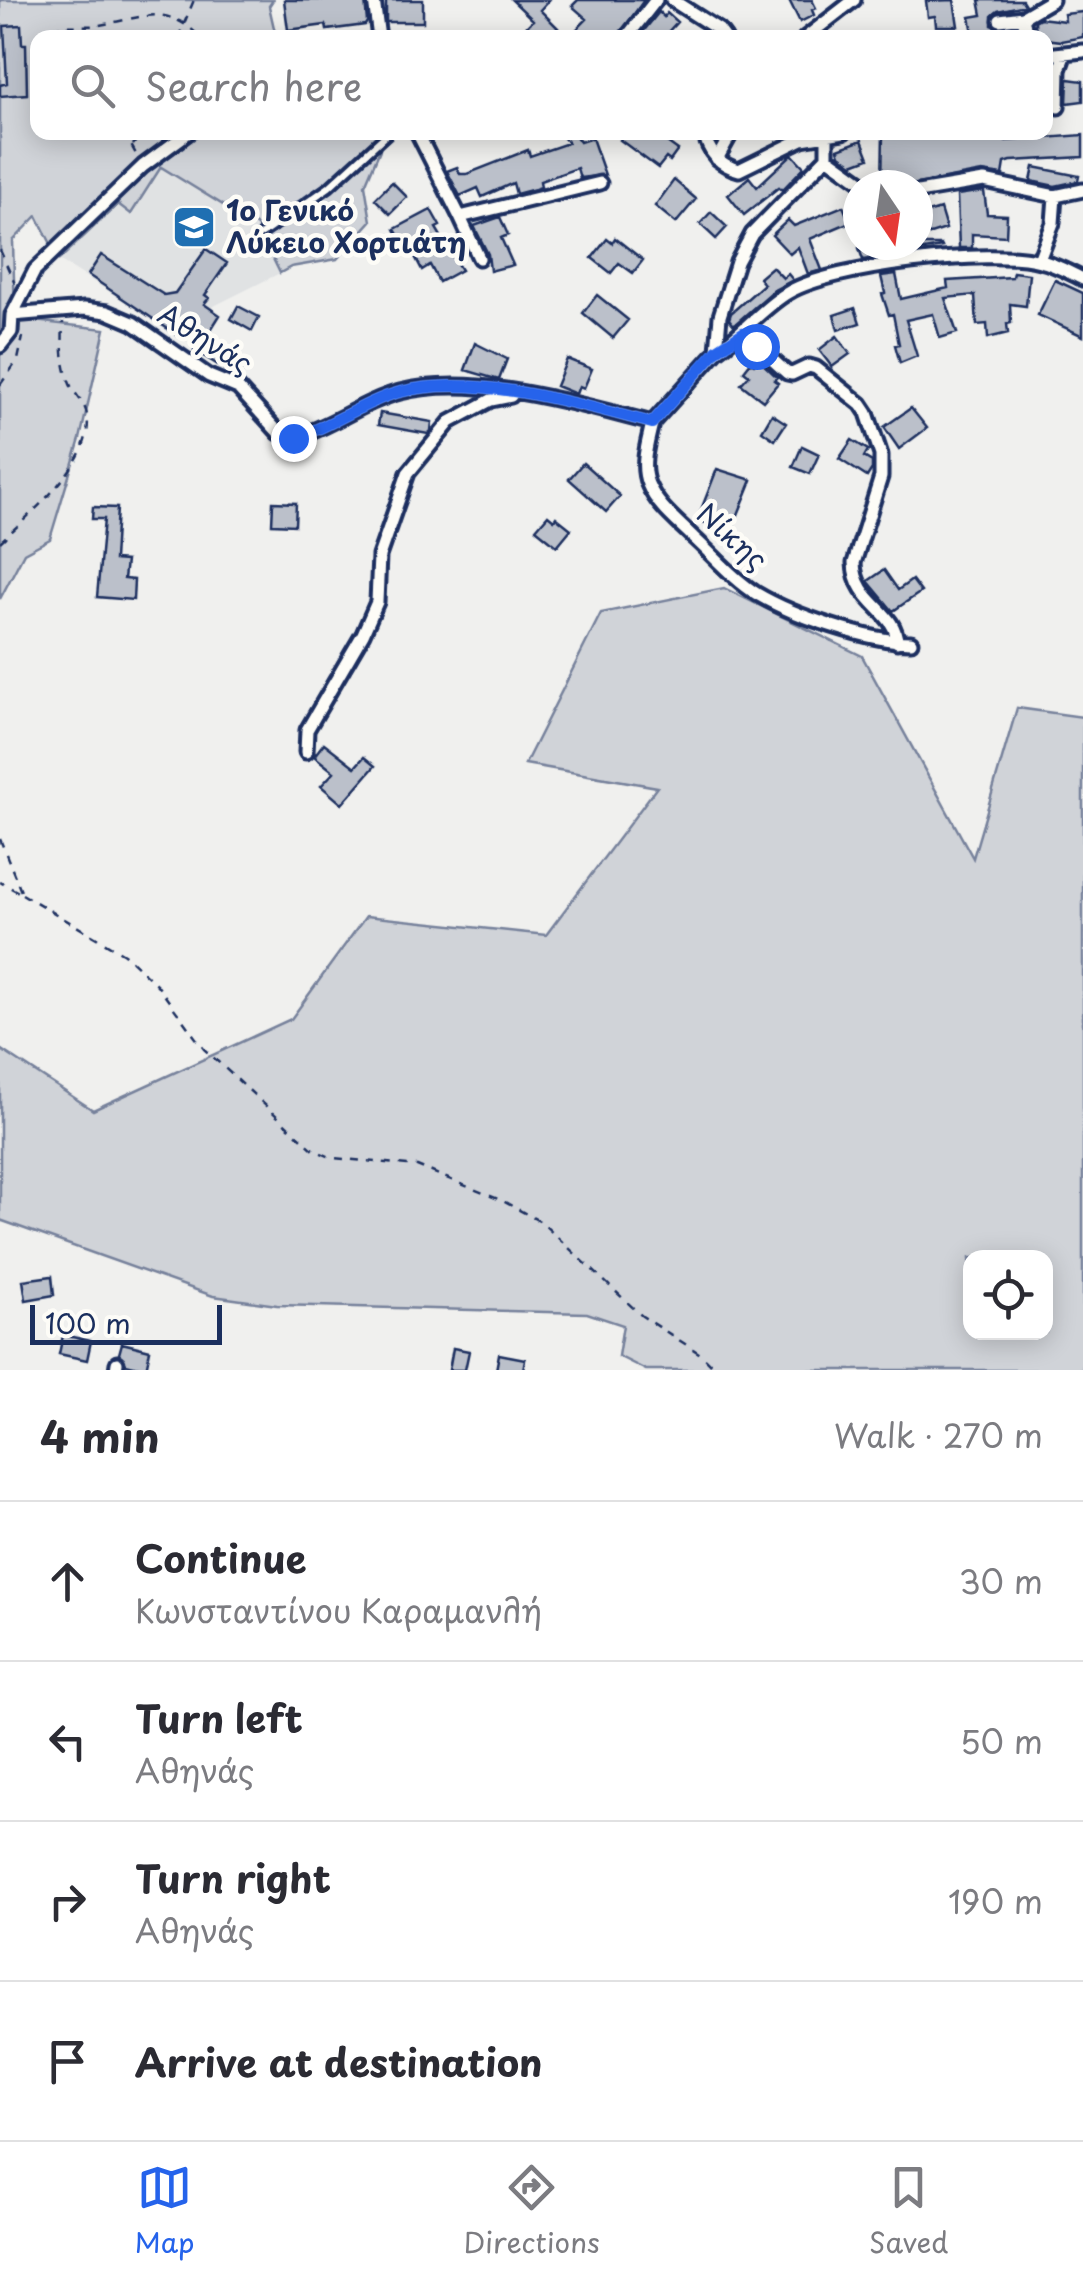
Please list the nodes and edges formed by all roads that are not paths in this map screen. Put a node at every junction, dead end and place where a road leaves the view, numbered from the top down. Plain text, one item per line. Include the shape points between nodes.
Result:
1 (374, 0) edge
2 (656, 0) edge
3 (672, 0) edge
4 (854, 0) edge
5 (1052, 0) edge
6 (1023, 17) junction
7 (1000, 20) dead end
8 (378, 30) edge
9 (632, 30) edge
10 (719, 30) edge
11 (815, 30) edge
12 (1026, 30) edge
13 (1083, 51) edge
14 (1064, 53) junction
15 (1053, 54) edge
16 (1058, 107) dead end
17 (178, 140) edge
18 (380, 140) edge
19 (421, 140) edge
20 (706, 140) edge
21 (728, 140) edge
22 (806, 140) edge
23 (827, 140) edge
24 (827, 157) junction
25 (717, 159) junction
26 (845, 170) edge
27 (600, 183) dead end
28 (933, 190) edge
29 (1083, 190) edge
30 (1056, 196) junction
31 (460, 217) junction
32 (262, 234) dead end
33 (479, 258) dead end
34 (1039, 260) junction
35 (1083, 279) edge
36 (12, 315) junction
37 (743, 333) junction
38 (0, 346) edge
39 (717, 350) junction
40 (526, 394) junction
41 (652, 423) junction
42 (897, 642) junction
43 (911, 642) dead end
44 (306, 752) dead end

1 - 8 street
2 - 9 street
3 - 10 street
4 - 11 street
5 - 6 street
6 - 7 street
6 - 12 street
13 - 14 street
14 - 15 street
14 - 16 street
17 - 36 street via 35,270
18 - 32 lane via 329,188
19 - 31 street
20 - 25 street
21 - 25 street
22 - 25 street via 743,170
23 - 24 street
24 - 26 street
24 - 39 street via 752,234 736,262
27 - 31 street
28 - 30 street via 984,181
29 - 30 street
30 - 34 street
31 - 33 street
34 - 35 street
34 - 37 street via 947,258 835,276 787,292
36 - 38 street
36 - 40 street, Αθηνάς via 107,312 238,388 293,438 411,390
37 - 39 street
37 - 42 street via 787,373 816,368 868,413 883,466 854,574 896,630
39 - 41 street
40 - 41 street, Αθηνάς
40 - 44 street via 491,400 450,422 408,473 379,556 377,602 307,730
41 - 42 street, Νίκης via 648,484 735,577 800,612
42 - 43 street, Νίκης

